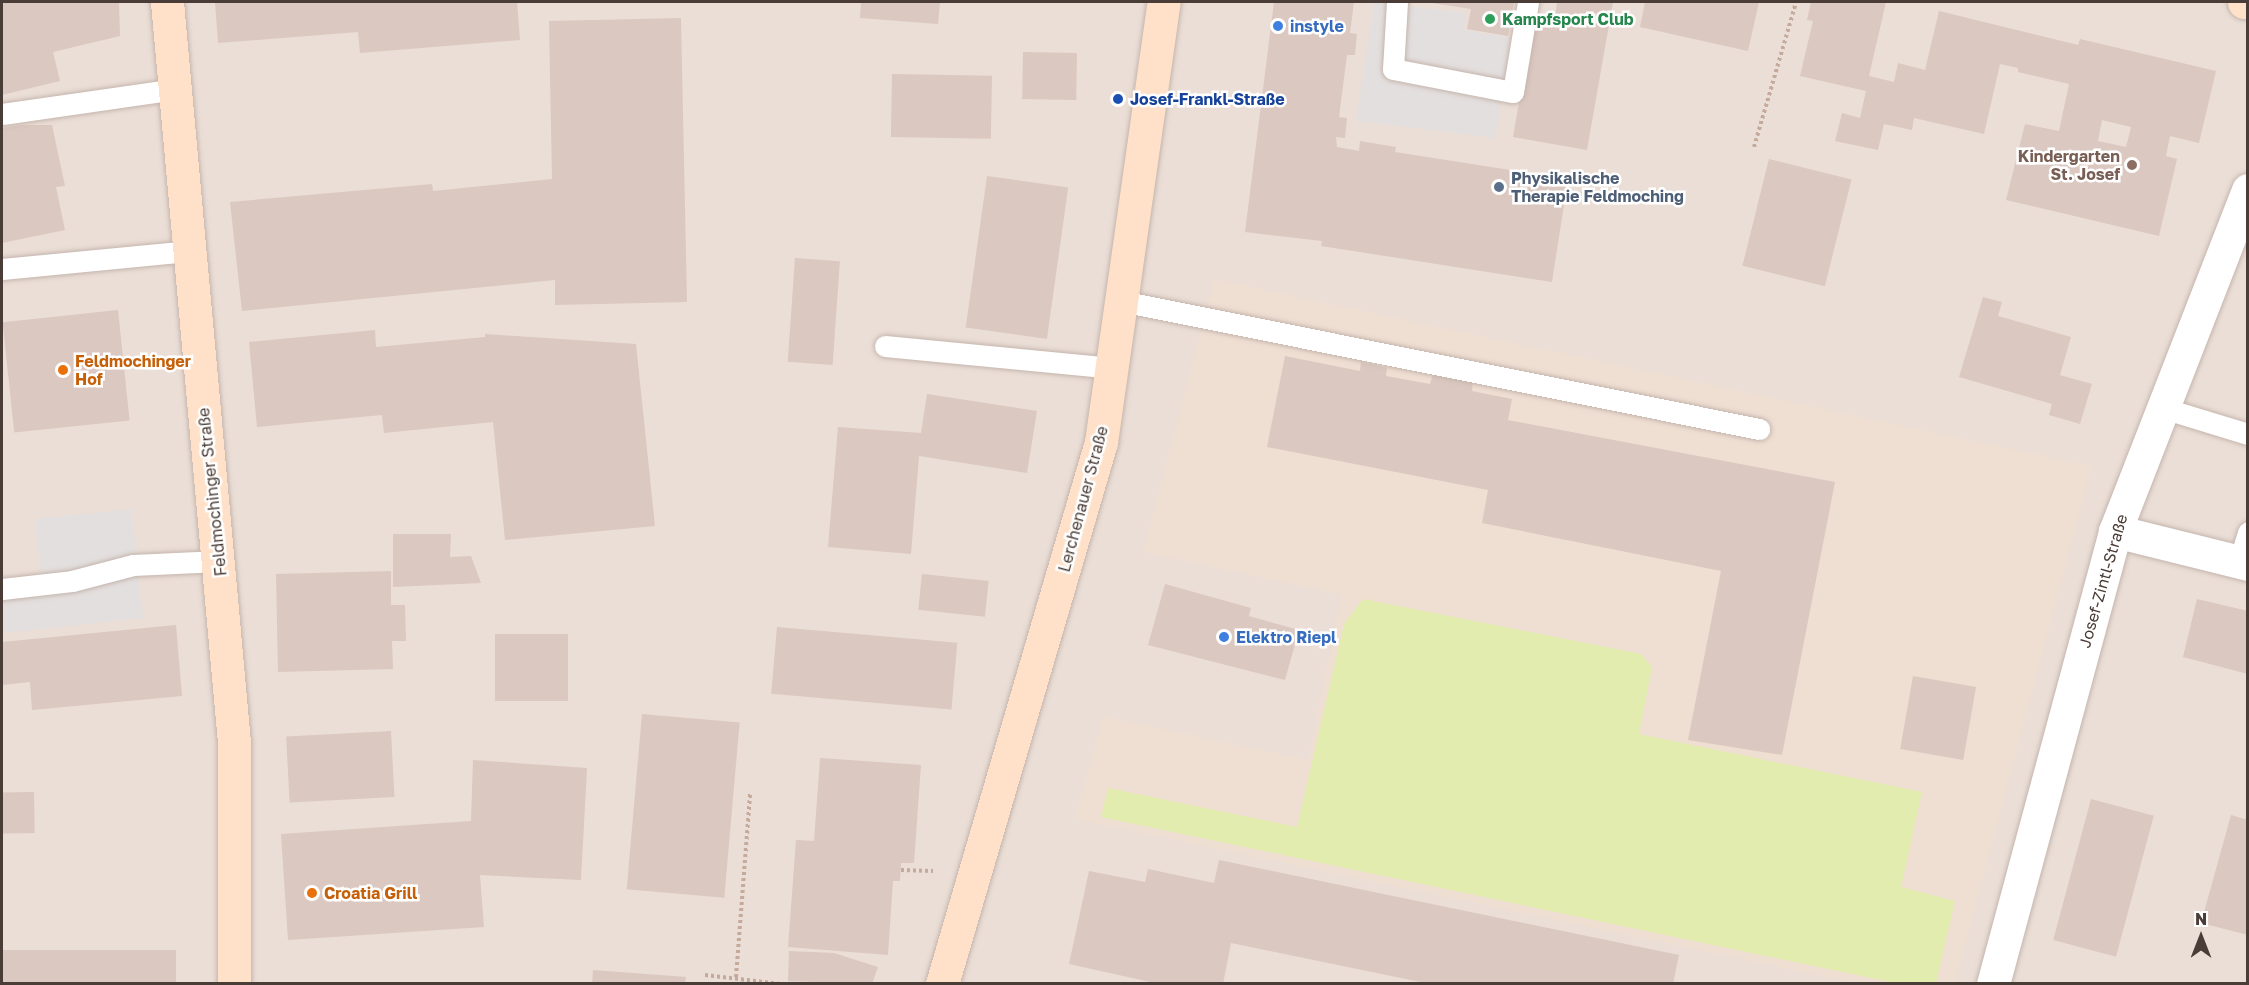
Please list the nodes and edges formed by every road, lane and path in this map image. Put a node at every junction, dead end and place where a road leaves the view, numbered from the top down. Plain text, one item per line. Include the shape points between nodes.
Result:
1 (167, 2) edge
2 (1164, 2) edge
3 (1397, 2) edge
4 (1528, 2) edge
5 (1796, 2) edge
6 (175, 89) junction
7 (2, 114) edge
8 (1754, 147) dead end
9 (2247, 190) edge
10 (189, 251) junction
11 (2, 269) edge
12 (1121, 300) junction
13 (885, 346) dead end
14 (1112, 368) junction
15 (2163, 408) junction
16 (1759, 429) dead end
17 (2247, 434) edge
18 (2115, 531) junction
19 (2245, 552) edge
20 (219, 561) junction
21 (2, 589) edge
22 (750, 793) dead end
23 (705, 975) dead end
24 (736, 977) junction
25 (234, 984) edge
26 (780, 984) edge
27 (942, 984) edge
28 (1993, 984) edge

1 - 6 main road, Feldmochinger Straße
2 - 12 main road, Lerchenauer Straße
3 - 4 lane via 1393,69 1513,92
5 - 8 path
6 - 7 lane
6 - 10 main road, Feldmochinger Straße
9 - 15 street, Josef-Zintl-Straße
10 - 11 lane
10 - 20 main road, Feldmochinger Straße
12 - 14 main road, Lerchenauer Straße
12 - 16 lane
13 - 14 lane
14 - 27 main road, Lerchenauer Straße via 1101,442
15 - 17 lane
15 - 18 street, Josef-Zintl-Straße
18 - 19 street
18 - 28 street, Josef-Zintl-Straße
20 - 21 lane via 133,565 72,581
20 - 25 main road, Feldmochinger Straße via 234,742
22 - 24 path
23 - 24 path
24 - 26 path

